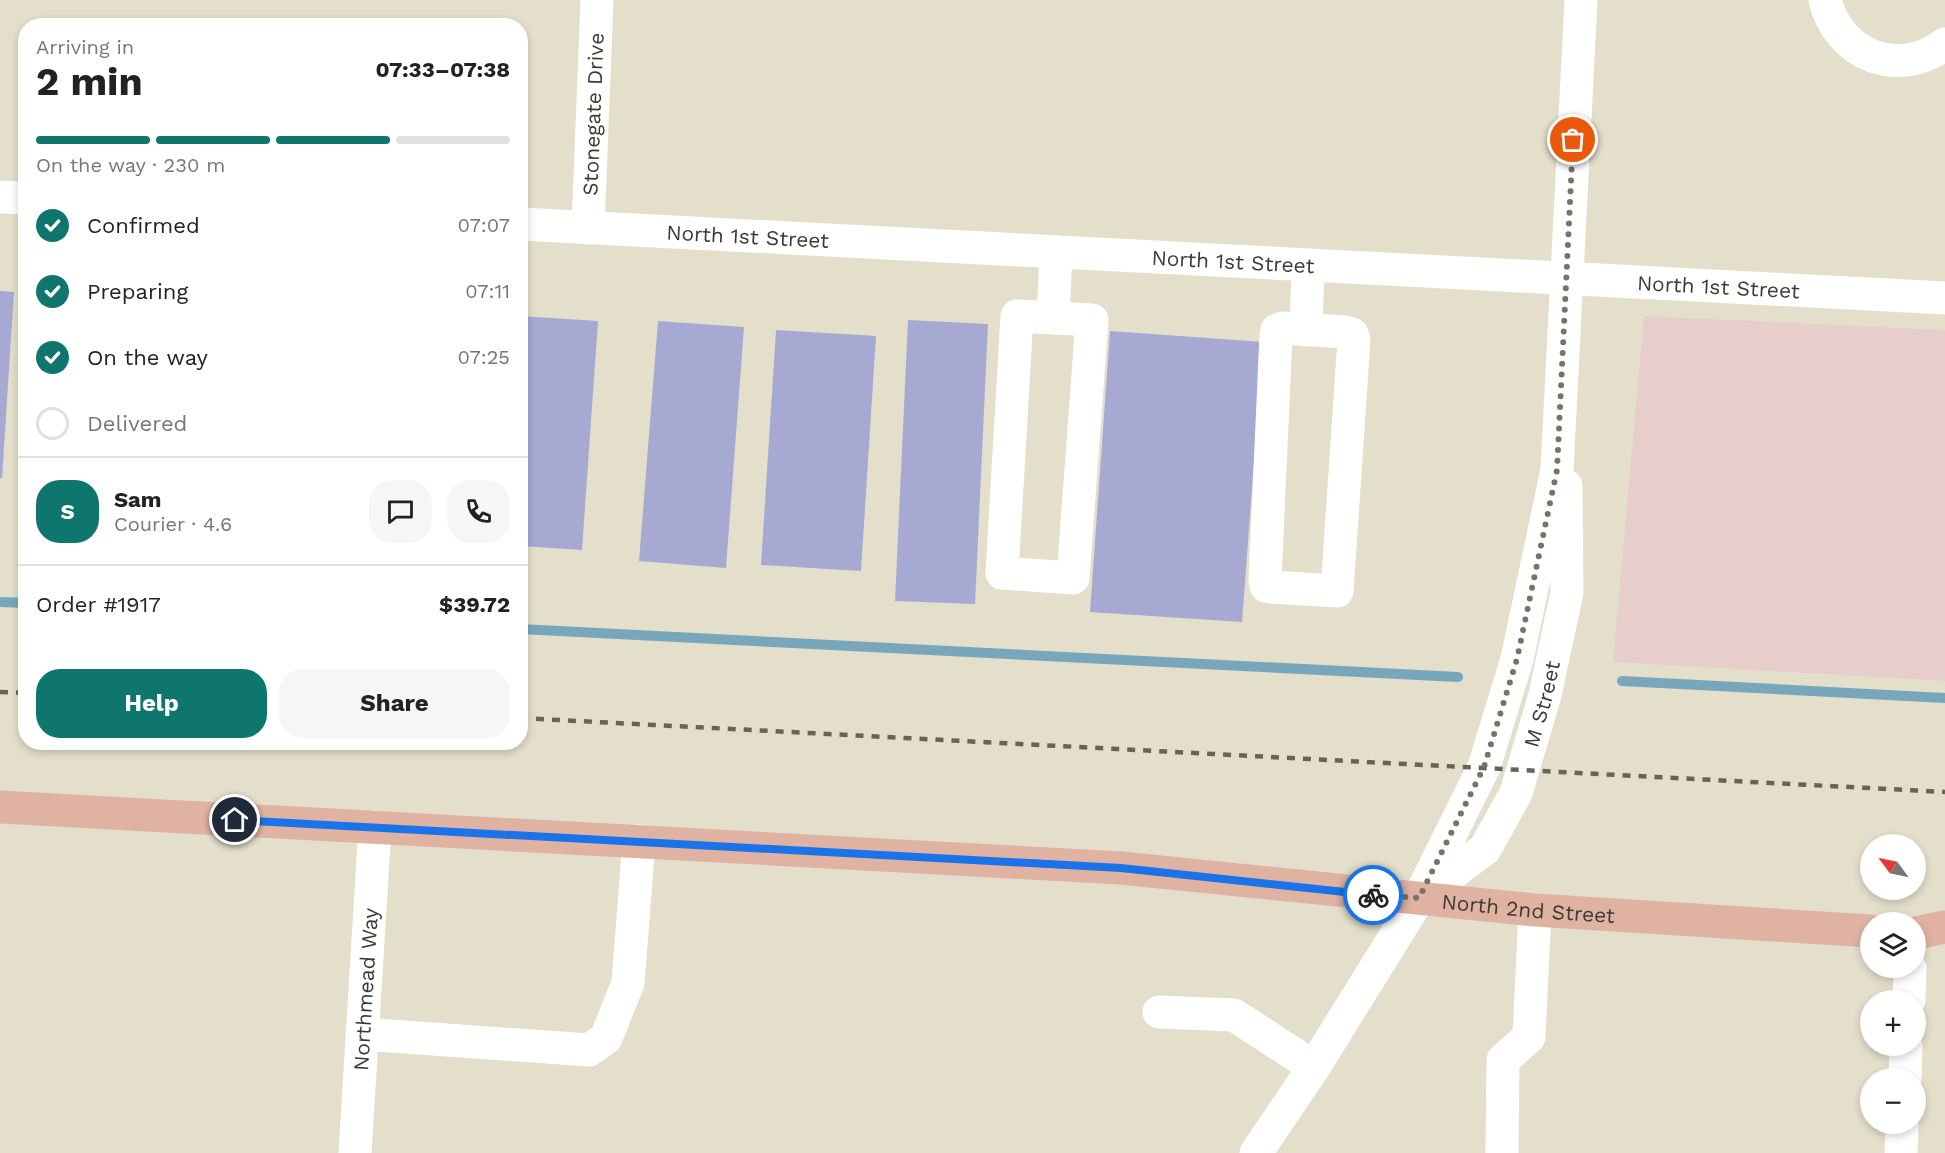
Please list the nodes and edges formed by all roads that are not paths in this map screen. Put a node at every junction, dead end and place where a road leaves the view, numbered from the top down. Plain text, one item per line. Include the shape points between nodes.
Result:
1 (597, 0) edge
2 (1581, 0) edge
3 (1825, 0) edge
4 (1945, 44) edge
5 (0, 197) edge
6 (18, 198) edge
7 (528, 224) edge
8 (588, 228) junction
9 (1056, 252) junction
10 (1308, 266) junction
11 (1566, 279) junction
12 (1945, 298) edge
13 (1053, 318) junction
14 (1306, 330) junction
15 (0, 807) edge
16 (375, 827) junction
17 (639, 842) junction
18 (1419, 898) junction
19 (1535, 910) junction
20 (1945, 927) edge
21 (1860, 930) edge
22 (1926, 931) edge
23 (1926, 935) edge
24 (1945, 939) edge
25 (1159, 1012) dead end
26 (362, 1034) junction
27 (1314, 1067) junction
28 (1902, 1134) edge
29 (355, 1153) edge
30 (1256, 1153) edge
31 (1502, 1153) edge
32 (1901, 1153) edge

1 - 8 street, Stonegate Drive
2 - 11 street, M Street
3 - 4 street via 1829,16 1844,39 1869,55 1896,61 1917,58
5 - 6 street
7 - 8 street, North 1st Street
8 - 9 street, North 1st Street
9 - 10 street, North 1st Street
9 - 13 street
10 - 11 street, North 1st Street
10 - 14 street
11 - 12 street, North 1st Street
11 - 18 street, M Street via 1557,470 1517,659 1484,767
13 - 13 street via 1017,316 1002,573 1073,578 1092,320
14 - 14 street via 1282,328 1275,335 1265,581 1271,587 1337,591 1354,340 1352,334 1345,332
15 - 16 main road, North 2nd Street
16 - 17 main road, North 2nd Street
16 - 26 street, Northmead Way
17 - 18 main road, North 2nd Street via 1121,868
17 - 26 street via 628,983 606,1038 589,1050
18 - 19 main road, North 2nd Street
18 - 27 street, M Street
19 - 21 main road, North 2nd Street
19 - 31 street via 1529,1037 1503,1060
20 - 22 main road
23 - 24 main road
25 - 27 street via 1234,1015
26 - 29 street, Northmead Way
27 - 30 street, M Street
28 - 32 street

